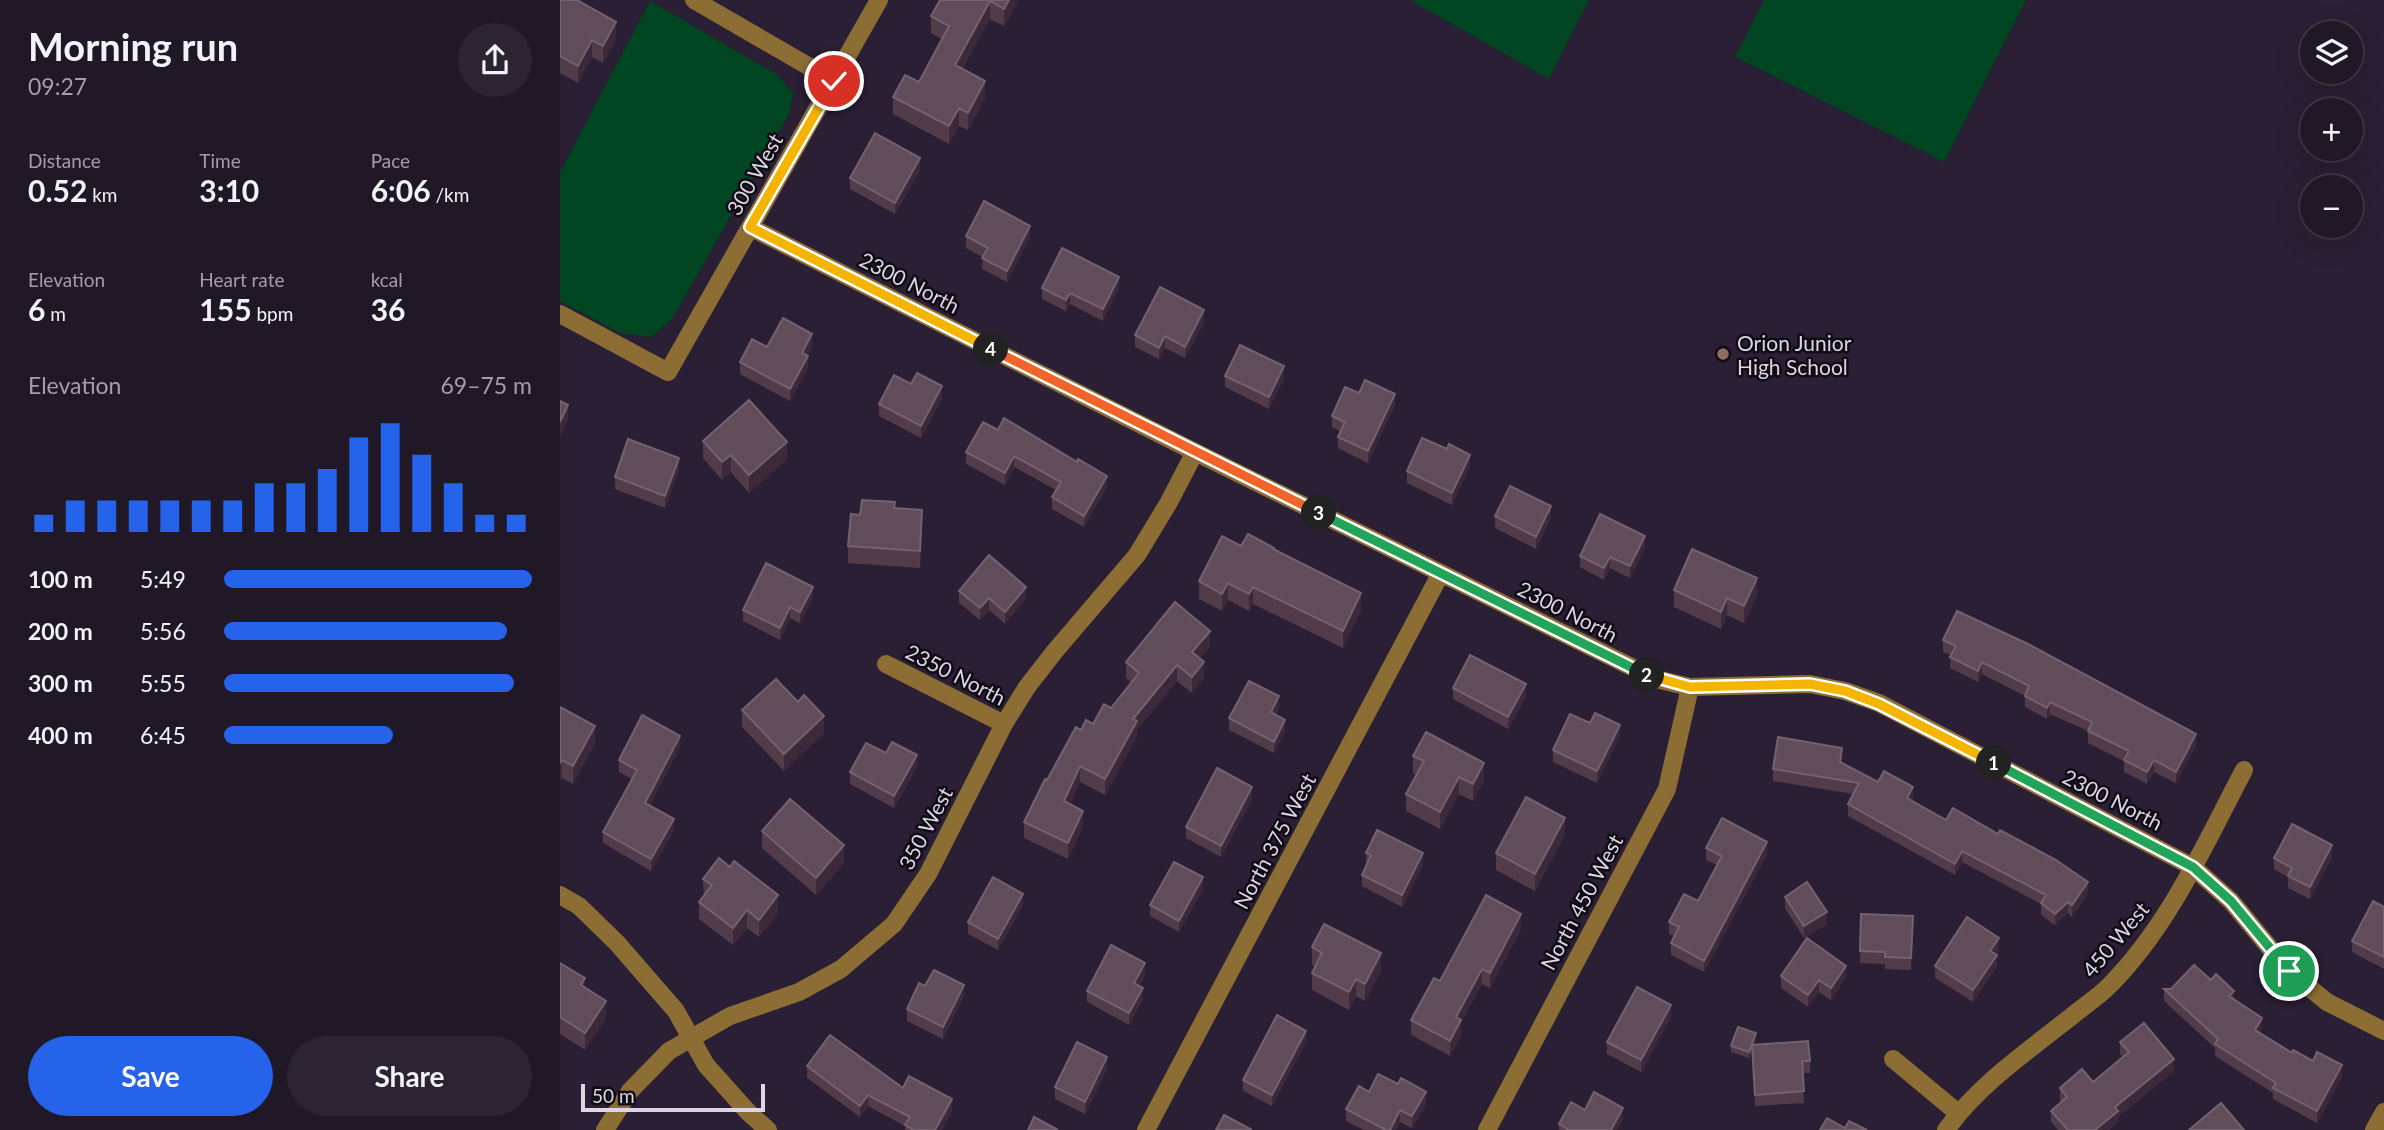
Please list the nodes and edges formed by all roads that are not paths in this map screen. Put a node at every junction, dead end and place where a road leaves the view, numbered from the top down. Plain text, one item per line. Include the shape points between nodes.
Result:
1 (694, 0) edge
2 (879, 0) edge
3 (834, 81) junction
4 (750, 227) junction
5 (560, 314) edge
6 (1195, 452) junction
7 (1441, 573) junction
8 (886, 664) dead end
9 (1690, 687) junction
10 (1004, 724) junction
11 (2244, 770) dead end
12 (2193, 867) junction
13 (560, 895) edge
14 (2384, 1031) edge
15 (691, 1037) junction
16 (1894, 1059) dead end
17 (2384, 1112) edge
18 (1958, 1113) junction
19 (605, 1130) edge
20 (768, 1130) edge
21 (1146, 1130) edge
22 (1487, 1130) edge
23 (1946, 1130) edge
24 (2374, 1130) edge

1 - 3 street
2 - 3 street, 300 West
3 - 4 street, 300 West
4 - 5 street, 300 West via 668,372
4 - 6 street, 2300 North
6 - 7 street, 2300 North
6 - 10 street, 350 West via 1137,555 1055,651
7 - 9 street, 2300 North via 1623,665
7 - 21 street, North 375 West
8 - 10 street, 2350 North
9 - 12 street, 2300 North via 1810,684 1845,691 1879,704
9 - 22 street, North 450 West via 1667,789
10 - 15 street, 350 West via 928,874 894,924 841,969 799,992 730,1016
11 - 12 street, 450 West
12 - 14 street, 2300 North via 2231,901 2289,971 2327,1002
12 - 18 street, 450 West via 2145,944 2109,986 2000,1073
13 - 15 street via 579,906 617,943 676,1011
15 - 19 street, 350 West via 669,1051 630,1091
15 - 20 street via 706,1065
16 - 18 street
17 - 24 street
18 - 23 street, 450 West

